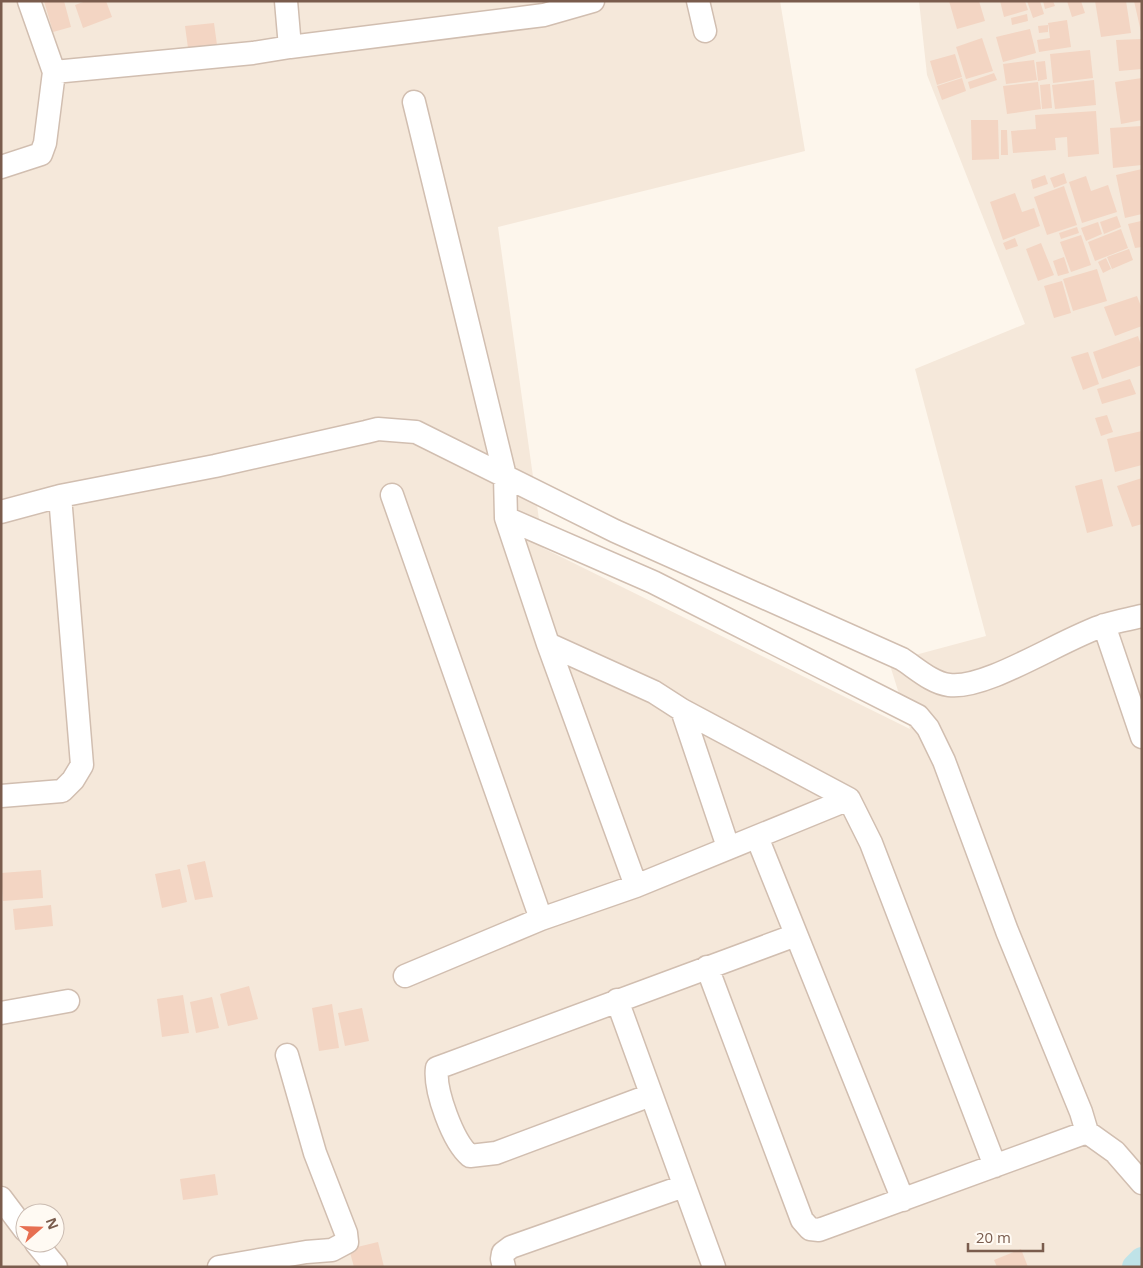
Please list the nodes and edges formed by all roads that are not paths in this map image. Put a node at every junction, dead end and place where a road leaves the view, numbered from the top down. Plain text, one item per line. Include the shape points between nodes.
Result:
1 (29, 1) edge
2 (286, 1) edge
3 (593, 1) edge
4 (698, 1) edge
5 (705, 31) dead end
6 (290, 47) junction
7 (54, 72) junction
8 (414, 102) dead end
9 (1, 167) edge
10 (505, 476) junction
11 (392, 495) dead end
12 (60, 496) junction
13 (1, 512) edge
14 (506, 518) junction
15 (1142, 616) edge
16 (1104, 625) junction
17 (548, 644) junction
18 (682, 710) junction
19 (1142, 737) edge
20 (1, 796) edge
21 (849, 799) junction
22 (757, 838) junction
23 (728, 847) junction
24 (636, 886) junction
25 (541, 919) junction
26 (796, 935) junction
27 (707, 967) junction
28 (406, 976) dead end
29 (618, 1000) junction
30 (68, 1001) dead end
31 (1, 1013) edge
32 (287, 1055) dead end
33 (651, 1095) junction
34 (1087, 1132) junction
35 (995, 1166) junction
36 (1142, 1183) edge
37 (684, 1186) junction
38 (903, 1200) junction
39 (44, 1253) edge
40 (336, 1258) edge
41 (56, 1267) edge
42 (219, 1267) edge
43 (504, 1267) edge
44 (714, 1267) edge

1 - 7 street
2 - 6 street
3 - 6 street via 544,15
4 - 5 street
6 - 7 street
7 - 9 street via 41,154
8 - 10 street
10 - 12 street via 416,432 378,429
10 - 14 street
10 - 16 street via 615,531 902,659 948,685 970,684 1000,673
11 - 25 street
12 - 13 street
12 - 20 street via 82,765 62,791
14 - 17 street
14 - 34 street via 653,582 918,716 928,728 944,761
15 - 16 street
16 - 19 street
17 - 18 street via 654,692
17 - 24 street
18 - 21 street
18 - 23 street
21 - 22 street
21 - 35 street via 871,843
22 - 23 street
22 - 26 street
23 - 24 street
24 - 25 street
25 - 28 street
26 - 27 street
26 - 38 street
27 - 29 street
27 - 38 street via 802,1220 810,1229 819,1230
29 - 33 street
29 - 33 street via 437,1068 441,1098 461,1149 470,1156 496,1153
30 - 31 street
32 - 40 street via 315,1153 346,1233 347,1242
33 - 37 street
34 - 35 street
34 - 36 street via 1115,1152
35 - 38 street
37 - 43 street via 512,1247 503,1253
37 - 44 street
39 - 41 street
40 - 42 street via 306,1252

